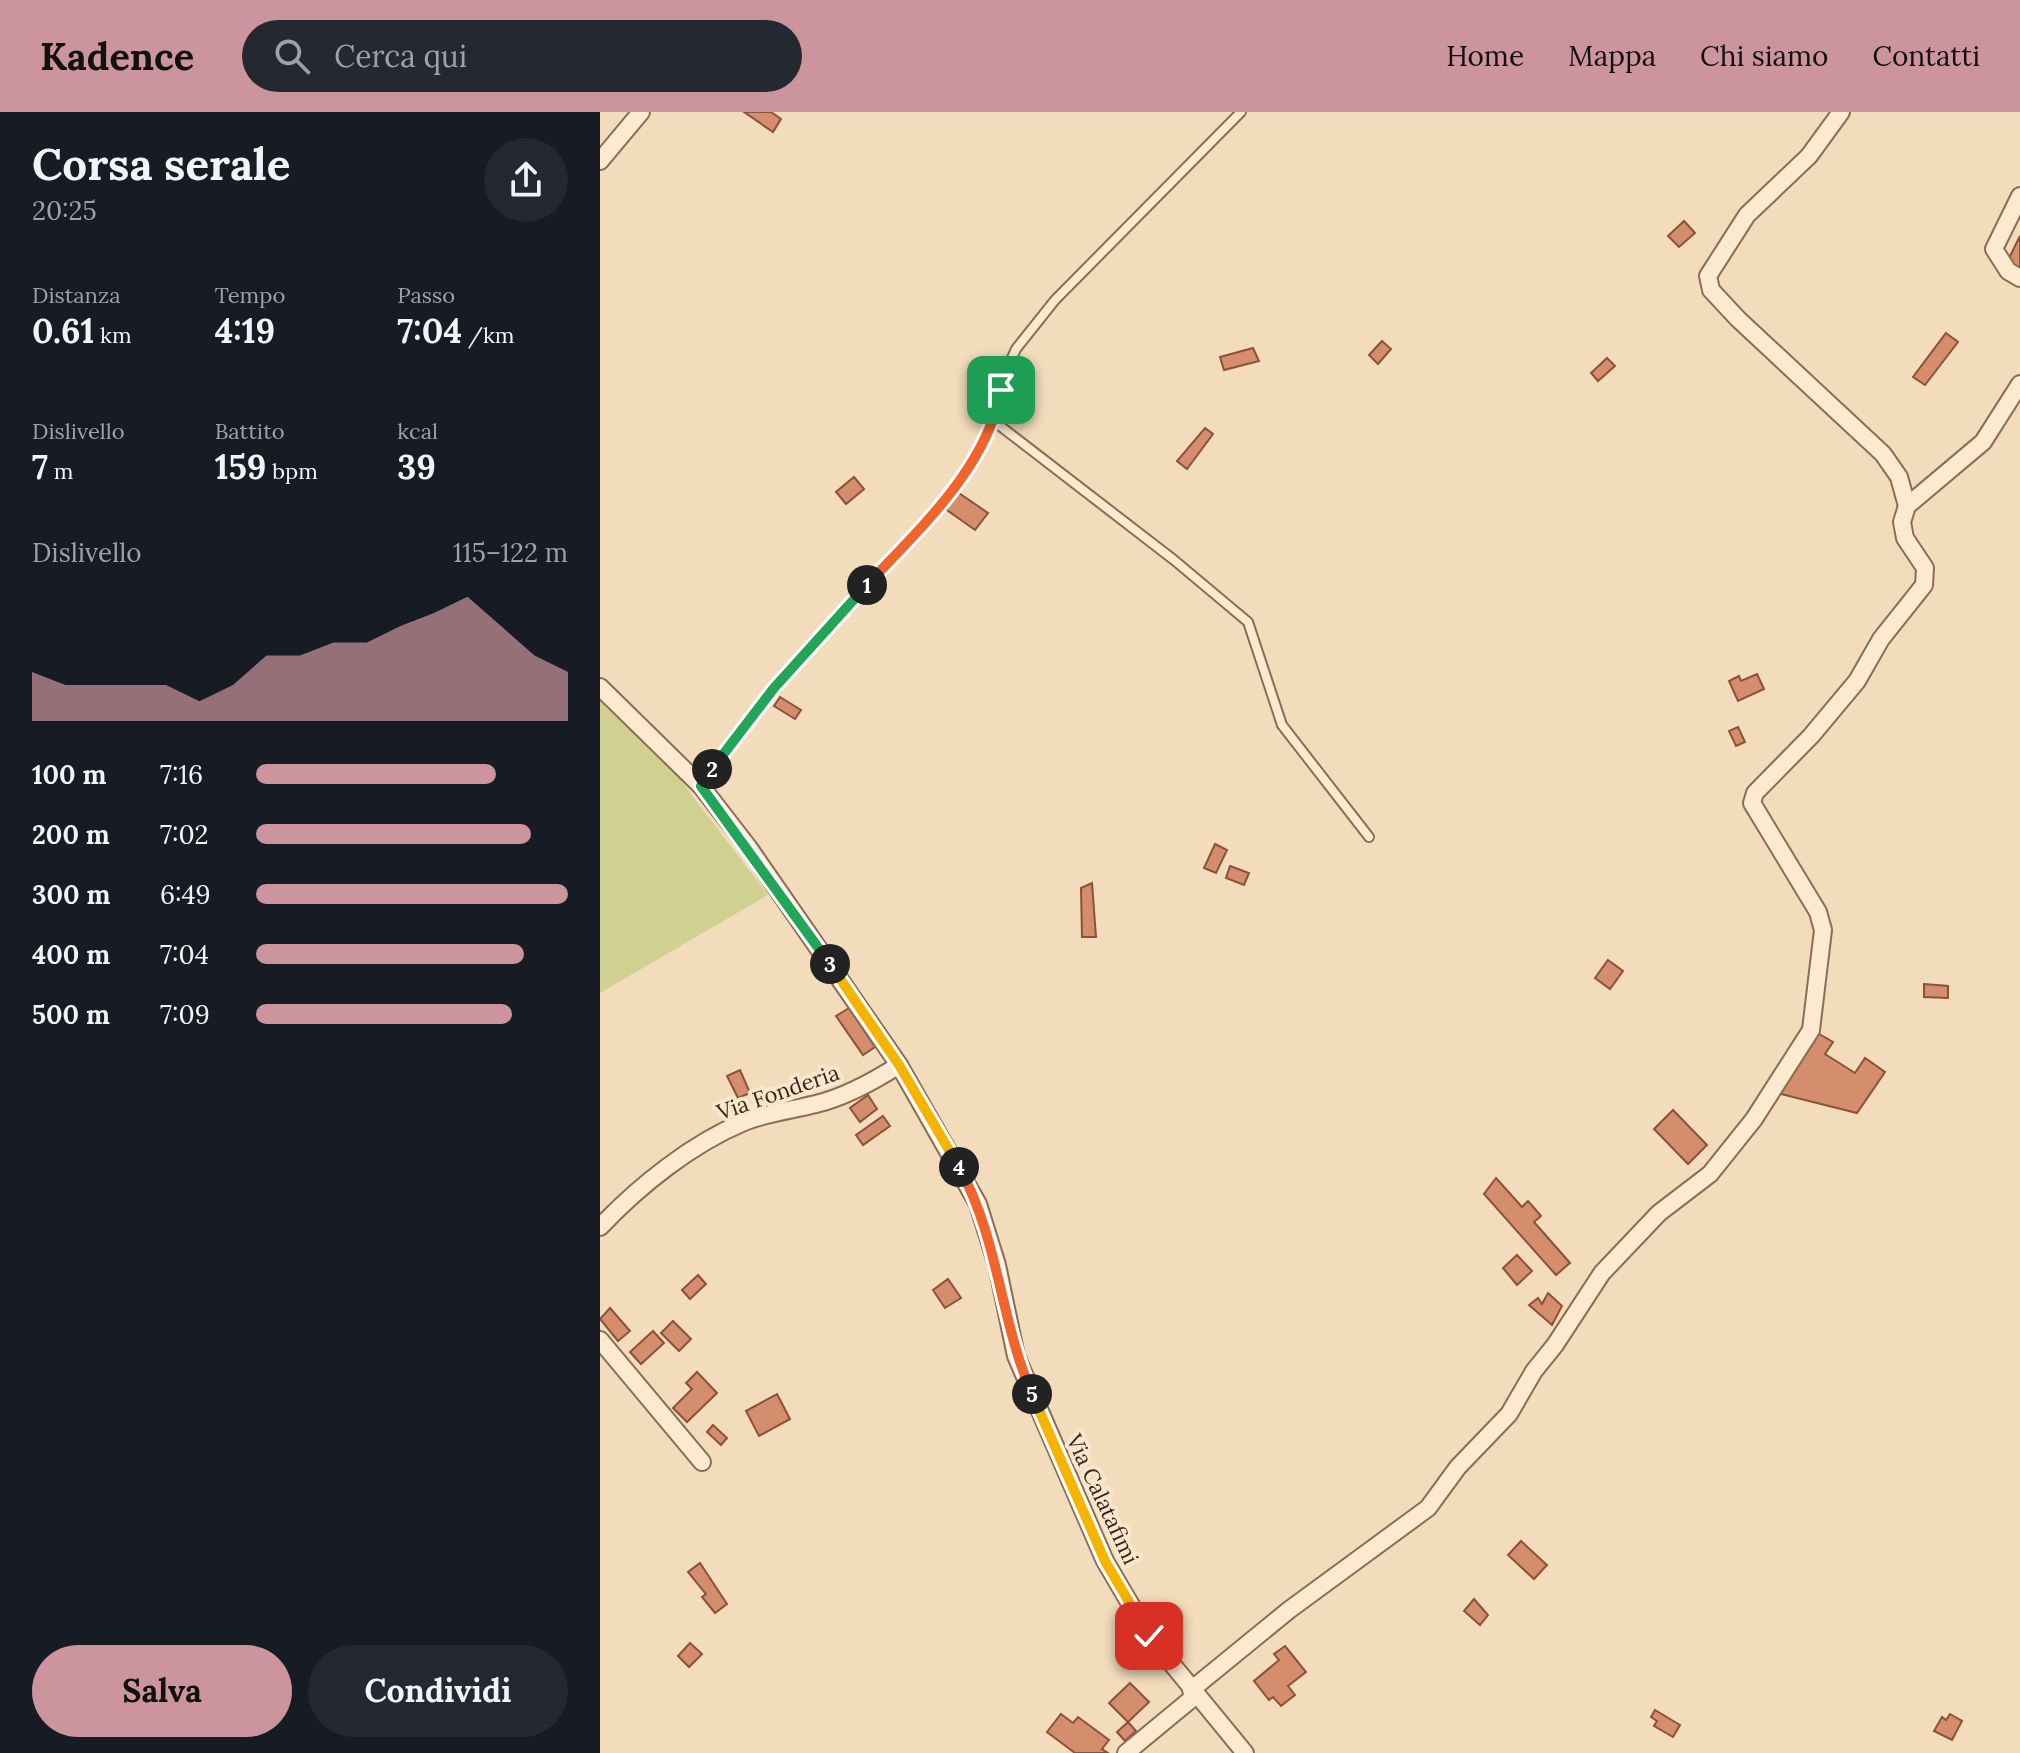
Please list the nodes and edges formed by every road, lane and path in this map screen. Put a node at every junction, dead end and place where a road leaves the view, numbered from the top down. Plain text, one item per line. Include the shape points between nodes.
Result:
1 (641, 112) edge
2 (1241, 112) edge
3 (1841, 112) edge
4 (600, 161) edge
5 (2020, 196) edge
6 (2020, 278) edge
7 (2020, 384) edge
8 (995, 422) junction
9 (1907, 506) junction
10 (600, 687) edge
11 (701, 786) junction
12 (1369, 837) dead end
13 (899, 1065) junction
14 (600, 1227) edge
15 (600, 1340) edge
16 (702, 1462) dead end
17 (1193, 1693) junction
18 (1126, 1753) edge
19 (1245, 1753) edge

1 - 4 street
2 - 8 lane via 1031,328 1007,369
3 - 9 street via 1809,156 1747,215 1708,276 1711,290 1738,319 1883,454 1899,477
5 - 6 street via 1994,249 2008,271
7 - 9 street via 1983,442
8 - 11 lane via 949,495 774,688
8 - 12 lane via 1248,622 1282,725
9 - 17 street via 1905,538 1925,568 1924,585 1881,639 1863,674 1755,793 1752,803 1818,912 1823,930 1815,1010 1804,1041 1754,1119 1710,1174 1659,1213 1602,1273 1509,1414 1458,1467 1428,1508 1289,1610
10 - 11 street, Via Calatafimi
11 - 13 street, Via Calatafimi
13 - 14 street, Via Fonderia via 819,1103 744,1122 635,1194
13 - 17 street, Via Calatafimi via 978,1204 1016,1356 1105,1561 1149,1636
15 - 16 street
17 - 18 street
17 - 19 street, Via Calatafimi

